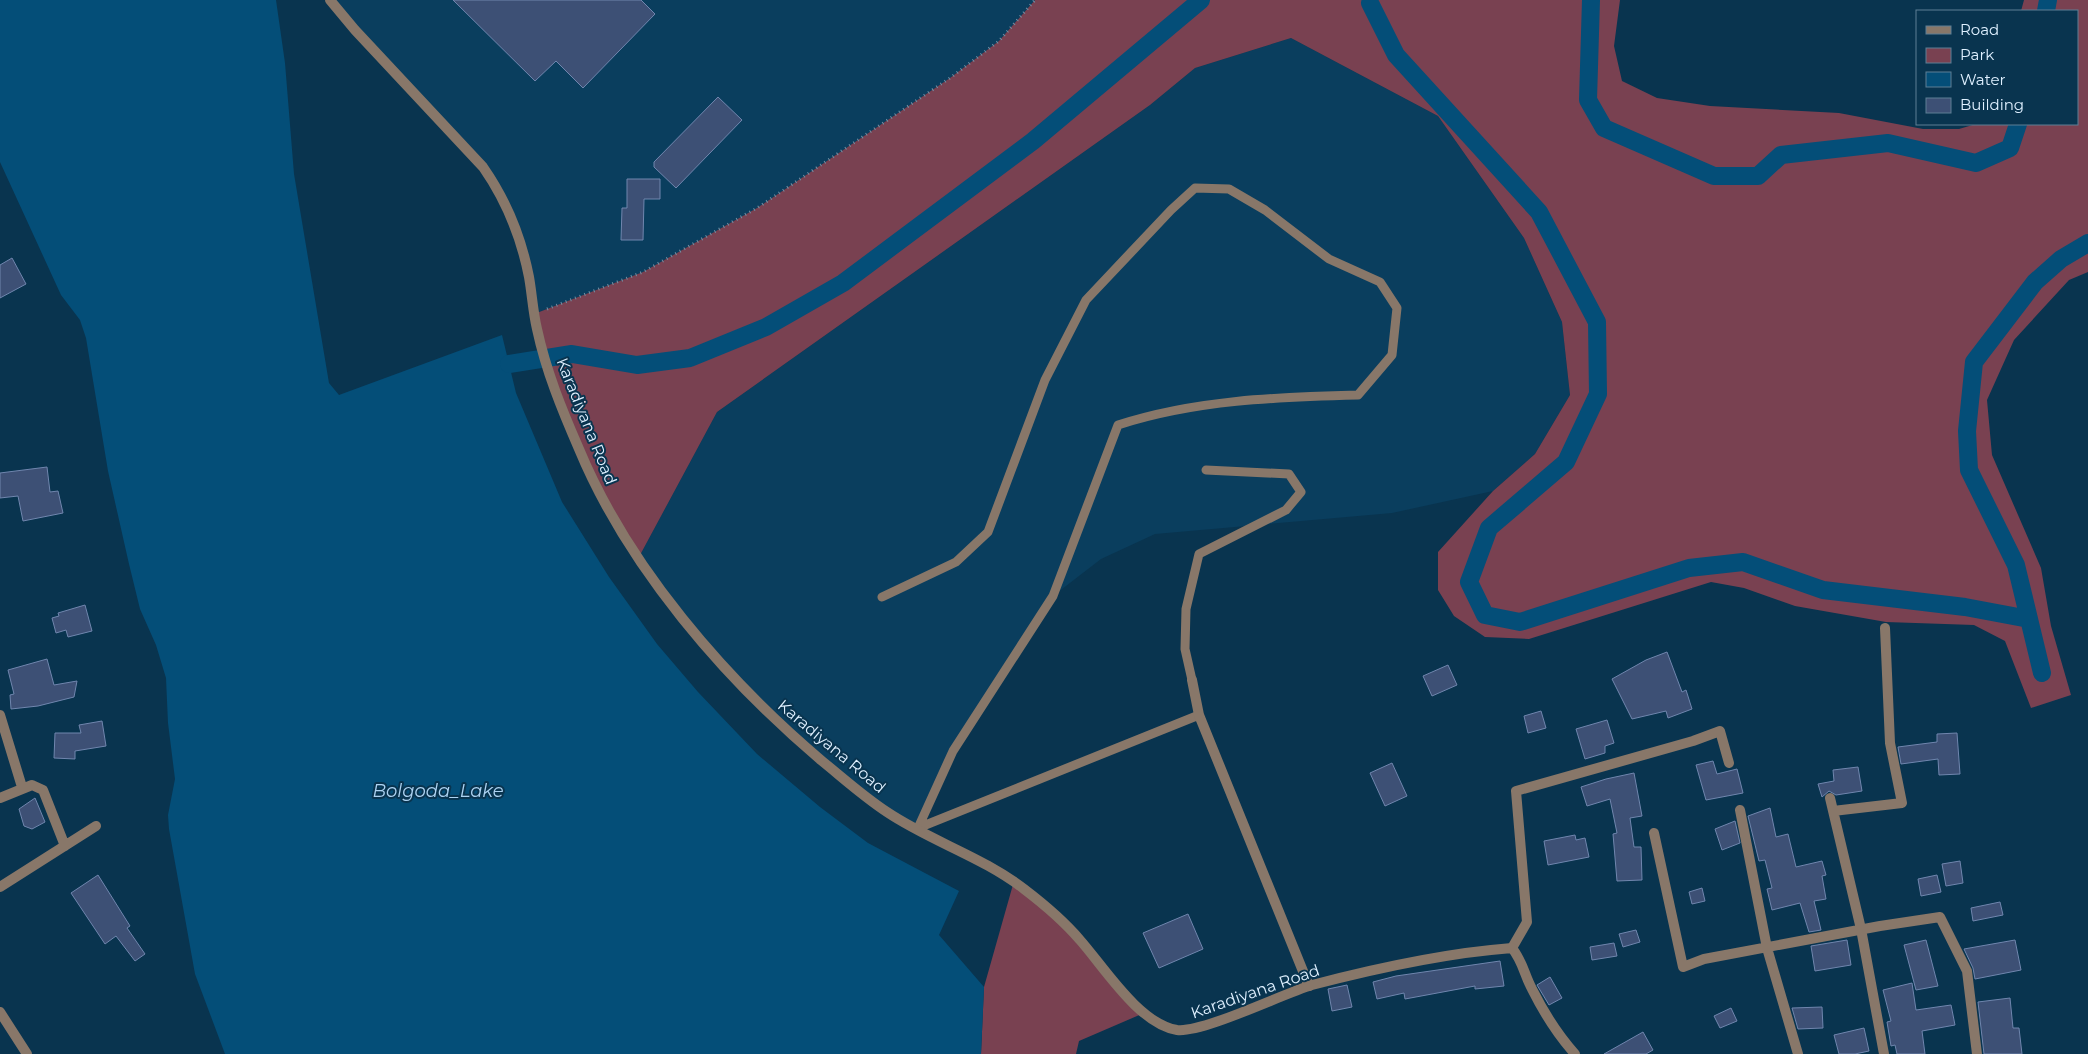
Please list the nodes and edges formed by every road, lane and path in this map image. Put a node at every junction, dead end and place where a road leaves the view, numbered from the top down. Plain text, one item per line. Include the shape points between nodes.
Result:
1 (330, 0) edge
2 (1035, 0) edge
3 (534, 314) junction
4 (1206, 470) dead end
5 (882, 597) dead end
6 (1885, 628) dead end
7 (1192, 680) joint
8 (0, 715) edge
9 (1199, 716) junction
10 (1729, 764) dead end
11 (22, 787) junction
12 (0, 798) edge
13 (1830, 798) dead end
14 (1740, 810) dead end
15 (1833, 811) junction
16 (96, 826) dead end
17 (918, 828) junction
18 (1654, 832) dead end
19 (65, 846) junction
20 (0, 887) edge
21 (1860, 929) junction
22 (1512, 948) junction
23 (1767, 948) junction
24 (1309, 986) junction
25 (0, 1012) edge
26 (27, 1054) edge
27 (1575, 1054) edge
28 (1798, 1054) edge
29 (1884, 1054) edge
30 (1977, 1054) edge

1 - 3 street, Karadiyana Road via 483,167 499,190 519,242
2 - 3 path via 999,41 950,78 757,208 643,272
3 - 17 street, Karadiyana Road via 551,382 594,486 685,622 782,728 888,813
4 - 7 lane via 1289,474 1301,492 1286,510 1199,554 1186,609 1185,649
5 - 17 lane via 956,562 988,532 1045,380 1086,300 1195,188 1229,189 1265,210 1329,259 1380,282 1397,308 1392,355 1358,395 1258,398 1152,414 1118,425 1053,596 952,751
6 - 15 street via 1890,742 1902,803
7 - 9 street
8 - 11 street
9 - 17 lane
9 - 24 street
10 - 22 street via 1720,731 1516,790 1527,922
11 - 12 street
11 - 19 street via 36,785 44,790
13 - 15 street
14 - 23 street
15 - 21 street
16 - 19 street
17 - 24 street, Karadiyana Road via 1014,881 1053,911 1130,1000 1159,1024 1180,1030 1202,1026
18 - 23 street via 1683,968 1704,959
19 - 20 street
21 - 23 street
21 - 29 street
21 - 30 street via 1940,917 1967,971
22 - 24 street, Karadiyana Road via 1394,965
22 - 27 street via 1521,960 1531,987 1556,1034
23 - 28 street
25 - 26 street

